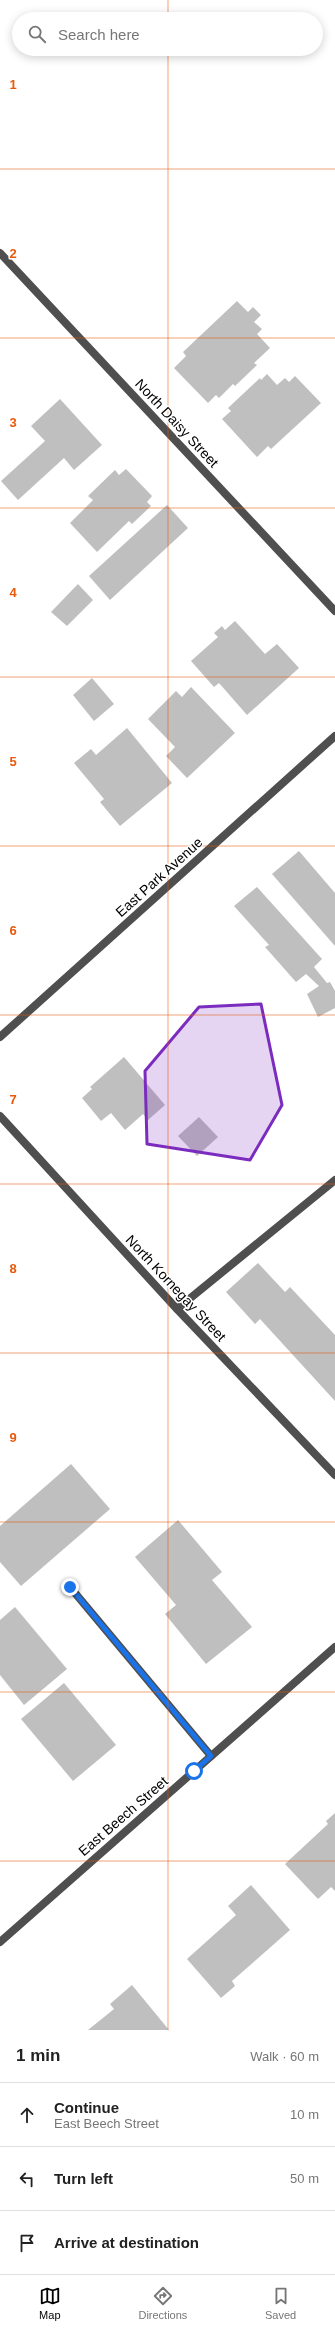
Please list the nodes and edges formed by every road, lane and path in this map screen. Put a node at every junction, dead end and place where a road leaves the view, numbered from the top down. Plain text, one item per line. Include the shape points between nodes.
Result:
1 (0, 253) edge
2 (335, 611) edge
3 (335, 736) edge
4 (0, 1037) edge
5 (0, 1116) edge
6 (335, 1180) edge
7 (177, 1309) junction
8 (335, 1475) edge
9 (70, 1587) dead end
10 (335, 1647) edge
11 (211, 1756) junction
12 (0, 1942) edge

1 - 2 street, North Daisy Street
3 - 4 street, East Park Avenue
5 - 7 street, North Kornegay Street
6 - 7 street
7 - 8 street, North Kornegay Street
9 - 11 street
10 - 11 street, East Beech Street
11 - 12 street, East Beech Street

